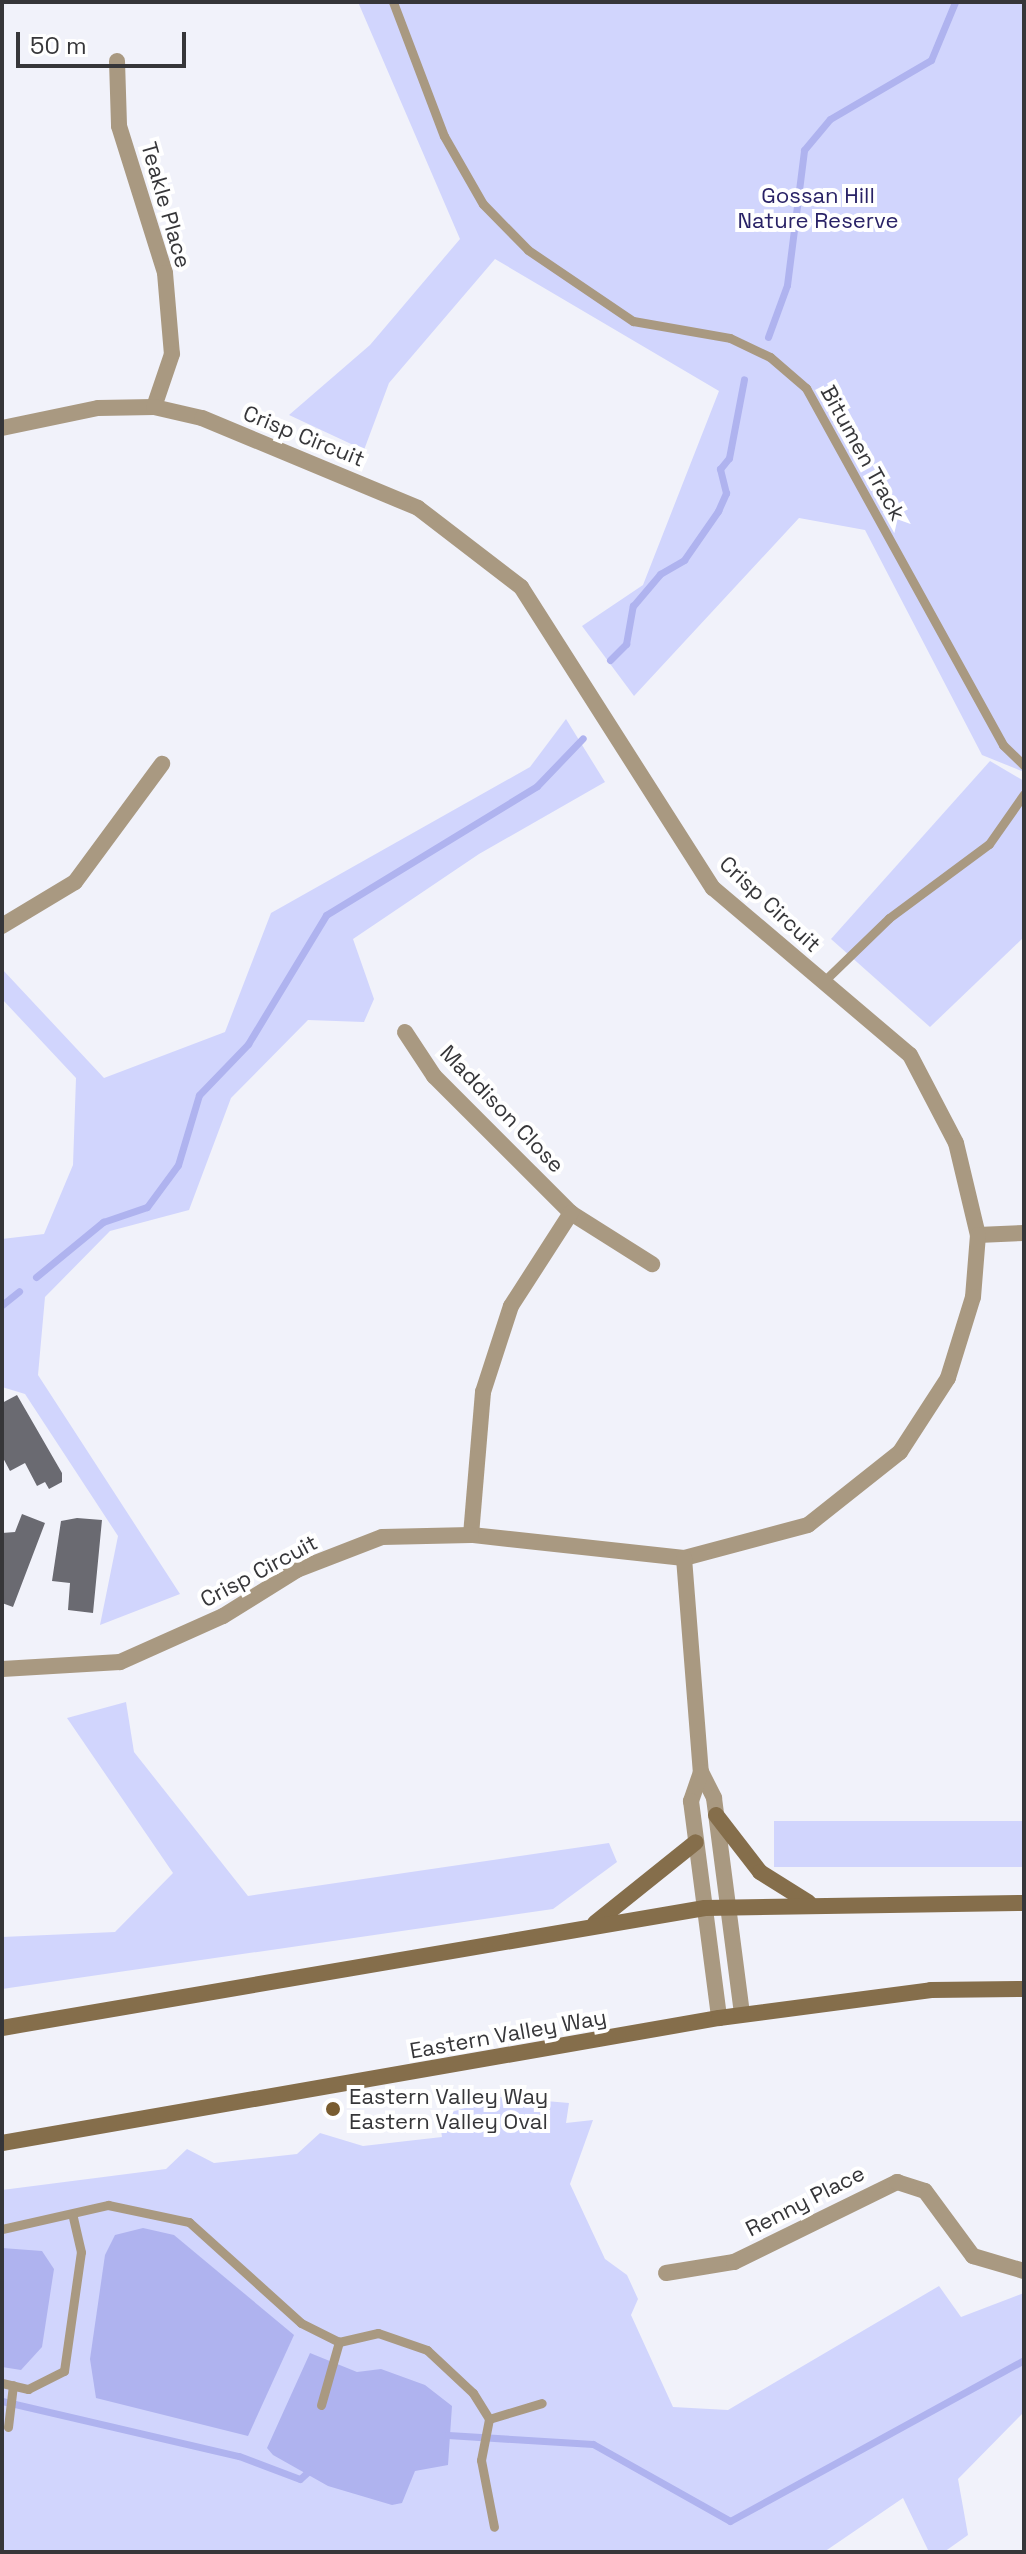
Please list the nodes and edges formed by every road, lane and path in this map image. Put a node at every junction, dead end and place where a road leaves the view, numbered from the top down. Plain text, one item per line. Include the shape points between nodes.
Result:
1 (393, 2) edge
2 (117, 61) dead end
3 (154, 407) junction
4 (2, 428) edge
5 (162, 764) dead end
6 (1024, 765) edge
7 (1024, 794) edge
8 (2, 926) edge
9 (823, 982) junction
10 (405, 1032) dead end
11 (571, 1213) junction
12 (1024, 1233) edge
13 (978, 1235) junction
14 (652, 1264) dead end
15 (471, 1535) junction
16 (684, 1558) junction
17 (2, 1669) edge
18 (701, 1772) junction
19 (716, 1815) junction
20 (696, 1842) junction
21 (808, 1902) junction
22 (1024, 1903) edge
23 (728, 1906) junction
24 (705, 1908) junction
25 (594, 1924) junction
26 (1024, 1989) edge
27 (742, 2014) junction
28 (719, 2018) junction
29 (2, 2028) edge
30 (2, 2143) edge
31 (72, 2214) junction
32 (2, 2229) edge
33 (1024, 2271) edge
34 (666, 2273) dead end
35 (339, 2342) junction
36 (2, 2383) edge
37 (13, 2385) junction
38 (542, 2403) dead end
39 (321, 2405) dead end
40 (489, 2419) junction
41 (9, 2422) dead end
42 (494, 2527) dead end

1 - 6 lane, Bitumen Track via 444,136 483,204 528,250 633,321 730,338 770,357 806,388 1003,745
2 - 3 street, Teakle Place via 119,126 165,273 172,354
3 - 4 street, Crisp Circuit via 57,413
3 - 9 street, Crisp Circuit via 254,438 418,508 521,587 713,888
5 - 8 street via 75,882
7 - 9 lane via 989,844 889,918
9 - 13 street, Crisp Circuit via 910,1055 956,1143
10 - 11 street, Maddison Close via 434,1076
11 - 14 street, Maddison Close
11 - 15 street via 511,1306 483,1392
12 - 13 street
13 - 16 street, Crisp Circuit via 973,1297 948,1378 900,1452 808,1525
15 - 16 street, Crisp Circuit
15 - 17 street, Crisp Circuit via 382,1537 297,1570 223,1616 120,1662
16 - 18 street
18 - 19 street
18 - 20 street via 691,1801
19 - 21 main road via 760,1872
19 - 23 street
20 - 24 street
20 - 25 main road
21 - 22 main road
21 - 23 main road
23 - 24 main road
23 - 27 street
24 - 25 main road
24 - 28 street
25 - 29 main road
26 - 27 main road, Eastern Valley Way via 931,1990
27 - 28 main road, Eastern Valley Way
28 - 30 main road, Eastern Valley Way via 279,2099
31 - 32 lane
31 - 35 lane via 108,2205 189,2222 301,2323
31 - 37 lane via 81,2252 64,2371 50,2383
33 - 34 street, Renny Place via 973,2256 925,2191 897,2182 734,2262
35 - 39 lane
35 - 40 lane via 378,2333 427,2350 473,2393
36 - 37 lane
37 - 41 lane
38 - 40 lane
40 - 42 lane via 481,2460

